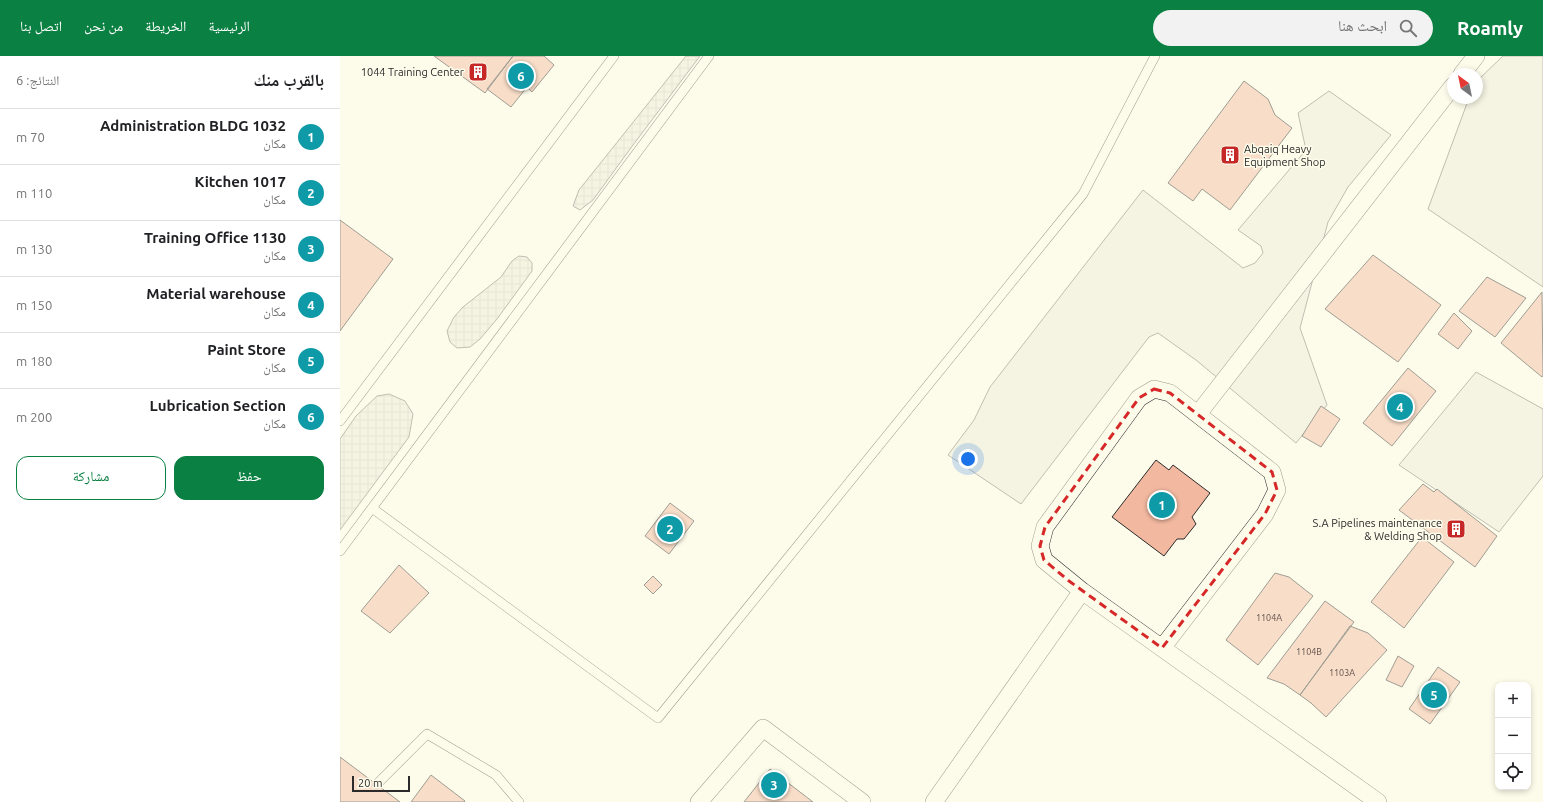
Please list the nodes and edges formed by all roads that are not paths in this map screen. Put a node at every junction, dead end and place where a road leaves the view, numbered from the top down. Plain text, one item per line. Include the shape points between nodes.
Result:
1 (614, 56) edge
2 (710, 56) edge
3 (1155, 56) edge
4 (1476, 56) edge
5 (1467, 68) edge
6 (1447, 94) edge
7 (1198, 414) junction
8 (340, 421) edge
9 (372, 508) junction
10 (340, 551) edge
11 (1082, 591) junction
12 (1162, 648) junction
13 (376, 784) dead end
14 (519, 802) edge
15 (699, 802) edge
16 (862, 802) edge
17 (934, 802) edge
18 (1378, 802) edge

1 - 8 lane
2 - 9 lane
3 - 9 lane via 1083,194 658,718
4 - 5 street
6 - 7 street
7 - 11 street via 1170,393 1154,390 1139,398 1045,527 1040,546 1044,560
7 - 12 street via 1272,472 1277,490 1265,514
9 - 10 lane
11 - 12 street
11 - 17 street
12 - 18 street
13 - 14 lane via 427,734 496,775
15 - 16 street via 763,728

